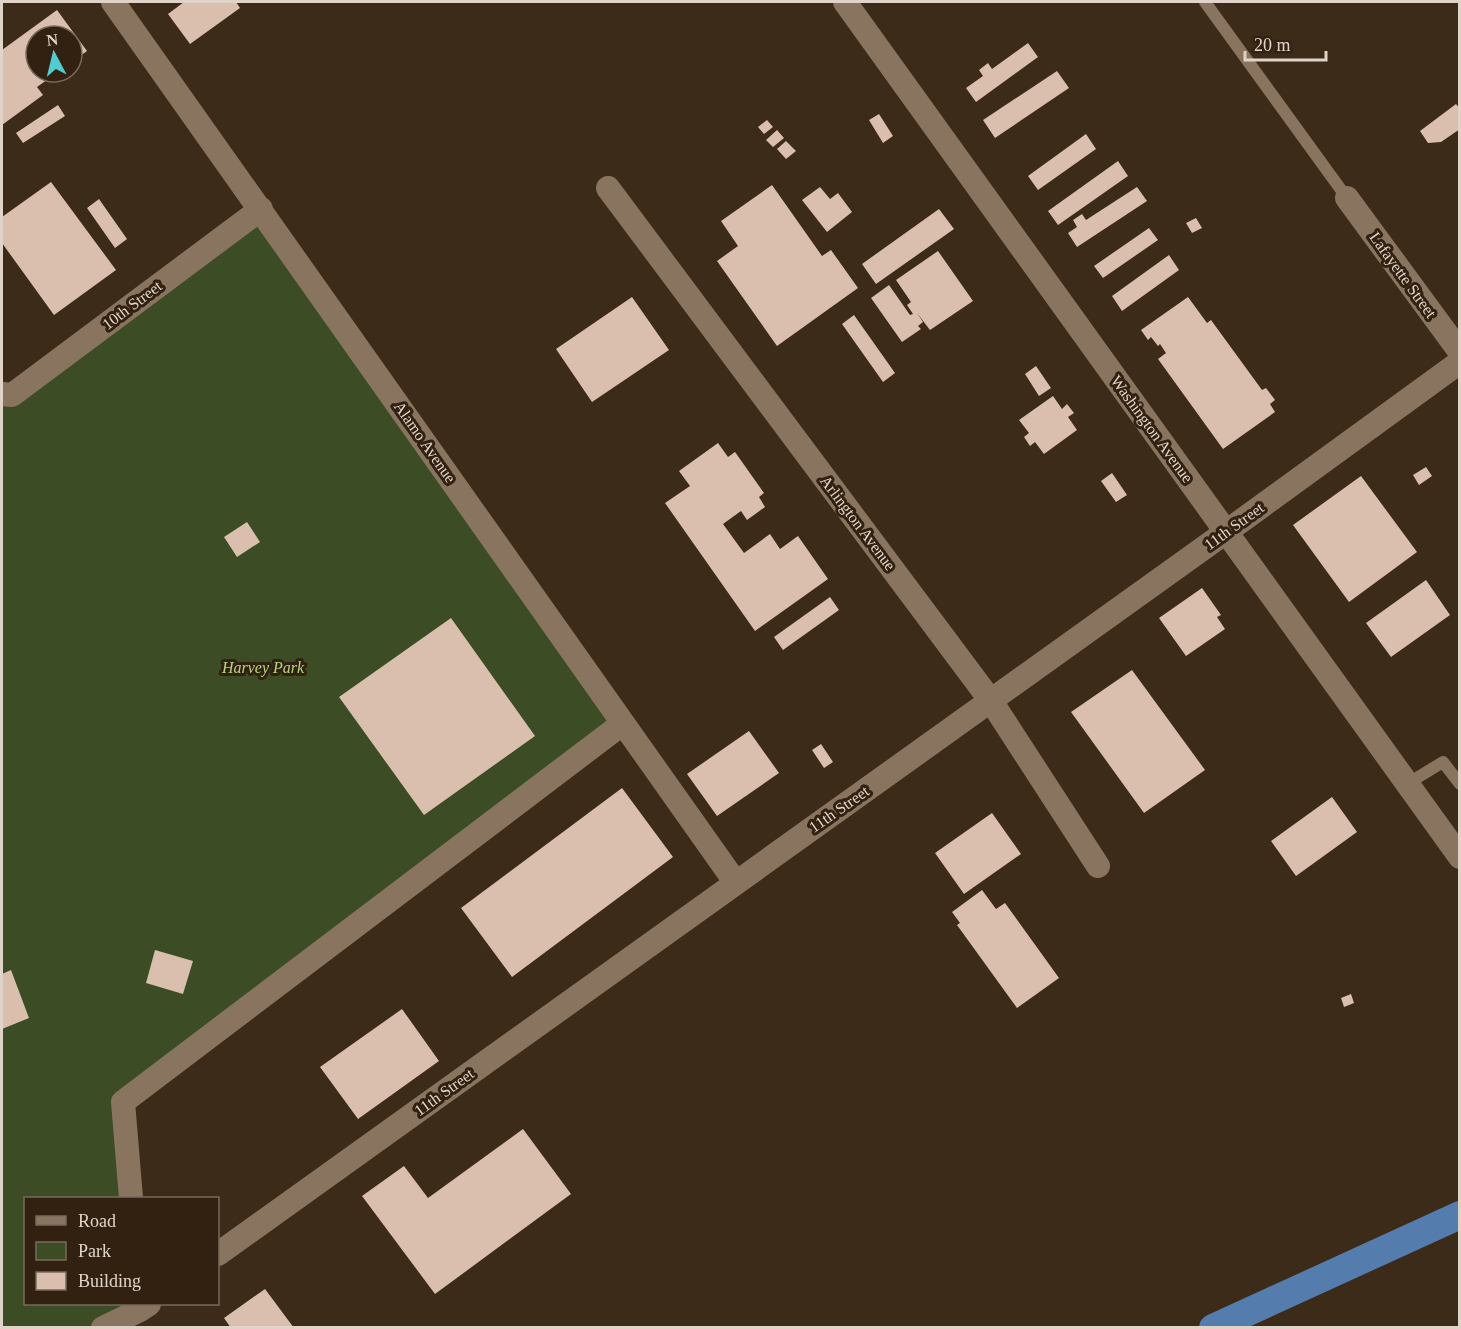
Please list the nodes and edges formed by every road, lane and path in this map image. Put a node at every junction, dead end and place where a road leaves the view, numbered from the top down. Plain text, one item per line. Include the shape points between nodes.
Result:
1 (113, 2) edge
2 (845, 2) edge
3 (1205, 2) edge
4 (608, 188) dead end
5 (1347, 198) joint
6 (261, 209) junction
7 (1460, 352) edge
8 (1460, 362) edge
9 (2, 394) edge
10 (1226, 532) junction
11 (991, 701) junction
12 (622, 724) junction
13 (1407, 784) junction
14 (1460, 784) edge
15 (1457, 849) edge
16 (1098, 866) dead end
17 (736, 883) junction
18 (130, 1197) edge
19 (219, 1253) edge
20 (143, 1306) edge
21 (103, 1328) edge

1 - 6 street, Alamo Avenue
2 - 10 street, Washington Avenue
3 - 5 lane
4 - 11 street, Arlington Avenue
5 - 7 street, Lafayette Street
6 - 9 street, 10th Street via 12,395
6 - 12 street, Alamo Avenue
8 - 10 street, 11th Street
10 - 11 street, 11th Street
10 - 13 street, Washington Avenue
11 - 16 street, Arlington Avenue
11 - 17 street, 11th Street
12 - 17 street, Alamo Avenue
12 - 18 street via 123,1102
13 - 14 lane via 1443,762
13 - 15 street, Washington Avenue
17 - 19 street, 11th Street
20 - 21 street

